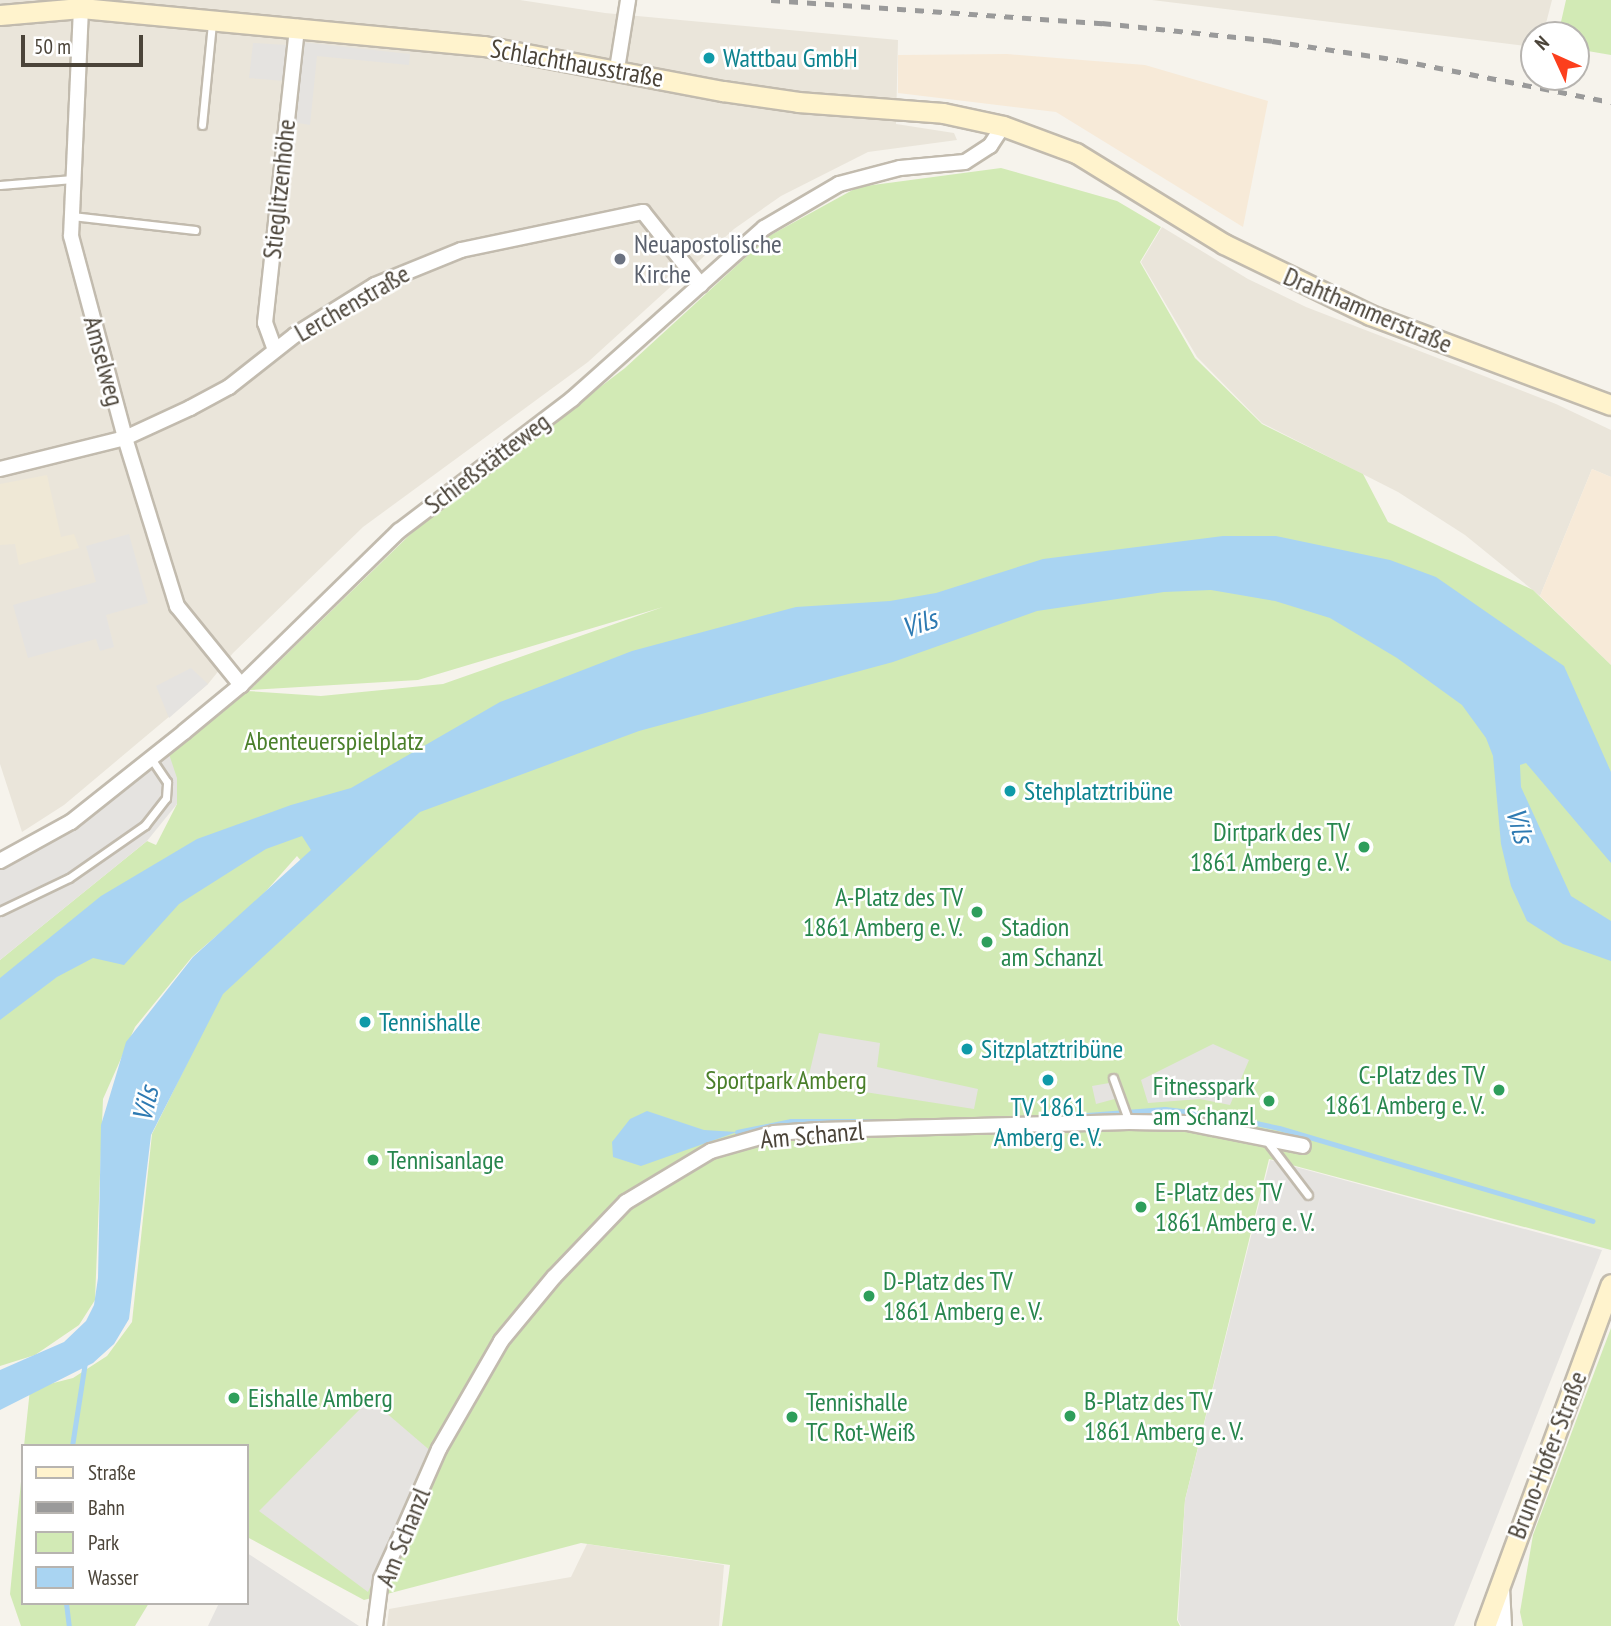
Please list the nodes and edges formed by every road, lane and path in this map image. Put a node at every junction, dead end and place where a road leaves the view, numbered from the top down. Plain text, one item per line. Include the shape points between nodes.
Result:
1 (628, 0) edge
2 (81, 8) junction
3 (0, 15) edge
4 (212, 19) junction
5 (297, 27) junction
6 (617, 69) junction
7 (202, 125) dead end
8 (1003, 126) junction
9 (73, 180) junction
10 (0, 185) edge
11 (1137, 190) joint
12 (72, 216) junction
13 (195, 230) dead end
14 (701, 285) junction
15 (275, 350) junction
16 (1611, 405) edge
17 (125, 438) junction
18 (0, 469) edge
19 (241, 685) junction
20 (151, 758) junction
21 (0, 861) edge
22 (0, 911) edge
23 (1113, 1078) dead end
24 (1129, 1122) junction
25 (1263, 1137) junction
26 (1303, 1146) dead end
27 (1308, 1195) dead end
28 (1611, 1284) edge
29 (1500, 1582) junction
30 (374, 1626) edge
31 (1485, 1626) edge
32 (1502, 1626) edge

1 - 6 street
2 - 3 main road, Schlachthausstraße
2 - 4 main road, Schlachthausstraße
2 - 9 street, Amselweg
4 - 5 main road, Schlachthausstraße
4 - 7 lane
5 - 6 main road, Schlachthausstraße via 484,46
5 - 15 street, Stieglitzenhöhe via 265,323
6 - 8 main road, Schlachthausstraße via 785,100 943,113
8 - 11 main road, Schlachthausstraße via 1076,153
8 - 14 street, Schießstätteweg via 990,146 965,162 863,177 800,203
9 - 10 lane
9 - 12 street, Amselweg
11 - 16 main road, Drahthammerstraße via 1224,244 1370,315
12 - 13 lane
12 - 17 street, Amselweg via 71,236
14 - 15 street, Lerchenstraße via 643,212 534,232 417,266 375,285
14 - 19 street, Schießstätteweg via 572,398 399,531
15 - 17 street, Lerchenstraße via 229,387
17 - 18 street, Lerchenstraße
17 - 19 street, Amselweg via 177,606
19 - 20 street, Schießstätteweg
20 - 21 street, Schießstätteweg via 71,822
20 - 22 lane via 167,782 166,798 145,825 69,878
23 - 24 lane
24 - 25 street, Am Schanzl via 1186,1122
24 - 30 street, Am Schanzl via 774,1133 711,1151 669,1173 626,1202 501,1341 439,1449 381,1579
25 - 26 street, Am Schanzl
25 - 27 lane
28 - 29 main road, Bruno-Hofer-Straße
29 - 31 main road, Bruno-Hofer-Straße
29 - 32 street

